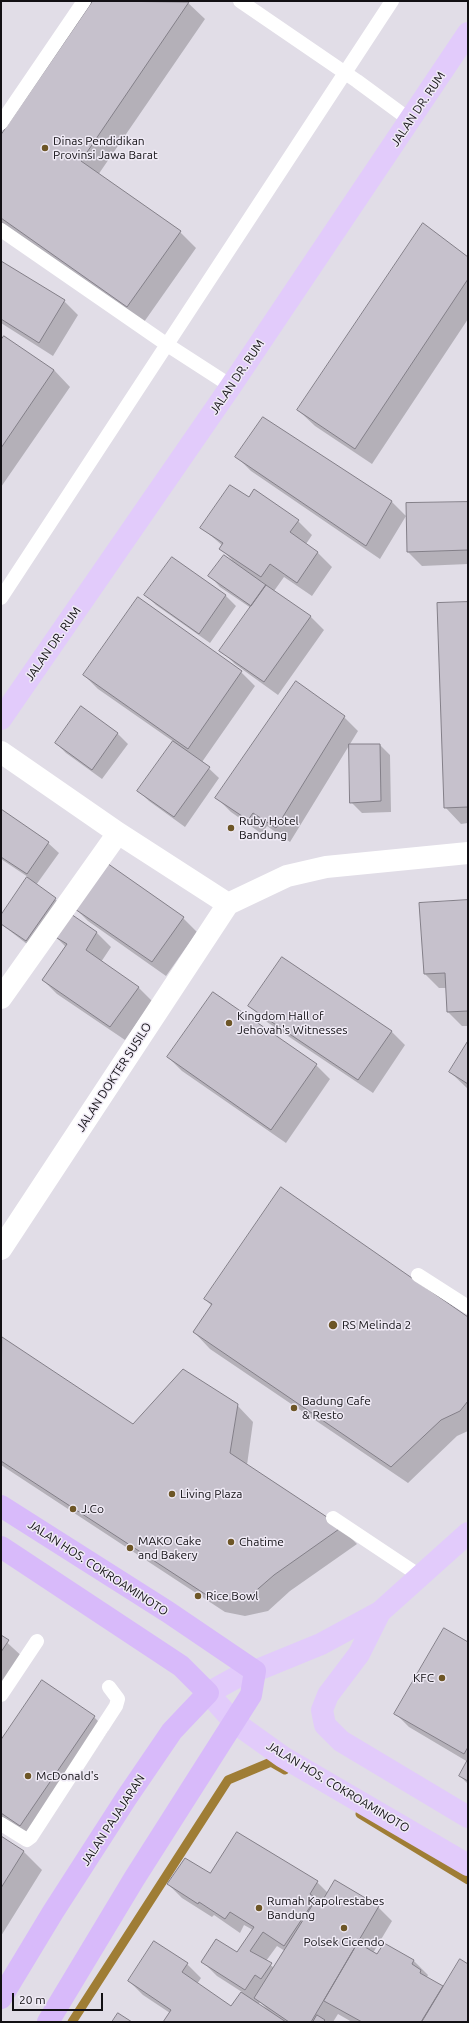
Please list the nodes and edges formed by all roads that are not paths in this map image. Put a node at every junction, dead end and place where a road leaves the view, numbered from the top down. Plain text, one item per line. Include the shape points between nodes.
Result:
1 (84, 1) edge
2 (240, 1) edge
3 (392, 1) edge
4 (468, 33) edge
5 (343, 73) junction
6 (410, 120) junction
7 (1, 123) edge
8 (1, 230) edge
9 (166, 344) junction
10 (231, 386) junction
11 (1, 598) edge
12 (1, 719) edge
13 (1, 752) edge
14 (118, 833) junction
15 (468, 853) edge
16 (228, 904) junction
17 (1, 998) edge
18 (1, 1249) edge
19 (418, 1275) dead end
20 (468, 1307) edge
21 (1, 1506) edge
22 (333, 1518) dead end
23 (468, 1533) edge
24 (1, 1547) edge
25 (420, 1576) junction
26 (380, 1612) junction
27 (37, 1641) dead end
28 (255, 1671) junction
29 (110, 1687) dead end
30 (208, 1693) junction
31 (1, 1695) edge
32 (234, 1722) junction
33 (468, 1817) edge
34 (1, 1824) edge
35 (468, 1865) edge
36 (1, 1998) edge
37 (48, 2022) edge

1 - 7 lane
2 - 5 lane
3 - 5 lane
4 - 6 main road, JALAN DR. RUM
5 - 6 lane via 358,81
5 - 9 lane
6 - 10 main road, JALAN DR. RUM
8 - 9 lane
9 - 10 lane
9 - 11 lane
10 - 12 main road, JALAN DR. RUM
13 - 14 street
14 - 16 street
14 - 17 street
15 - 16 street via 326,867 287,876
16 - 18 street, JALAN DOKTER SUSILO
19 - 20 lane
21 - 28 highway, JALAN HOS. COKROAMINOTO via 168,1612
22 - 25 lane
23 - 25 main road, JALAN PAJAJARAN
24 - 30 highway, JALAN HOS. COKROAMINOTO via 181,1666
25 - 26 main road, JALAN PAJAJARAN
26 - 28 main road, JALAN PAJAJARAN via 321,1644
26 - 33 main road via 359,1654 328,1695 322,1710 325,1725 341,1741
27 - 31 lane
28 - 30 main road, JALAN PAJAJARAN via 237,1677
28 - 32 highway via 251,1695
29 - 34 lane via 118,1699 116,1706 31,1837 27,1840
30 - 32 main road, JALAN HOS. COKROAMINOTO
30 - 36 highway, JALAN PAJAJARAN via 172,1731 53,1912
32 - 35 main road, JALAN HOS. COKROAMINOTO via 283,1757
32 - 37 highway via 134,1879

